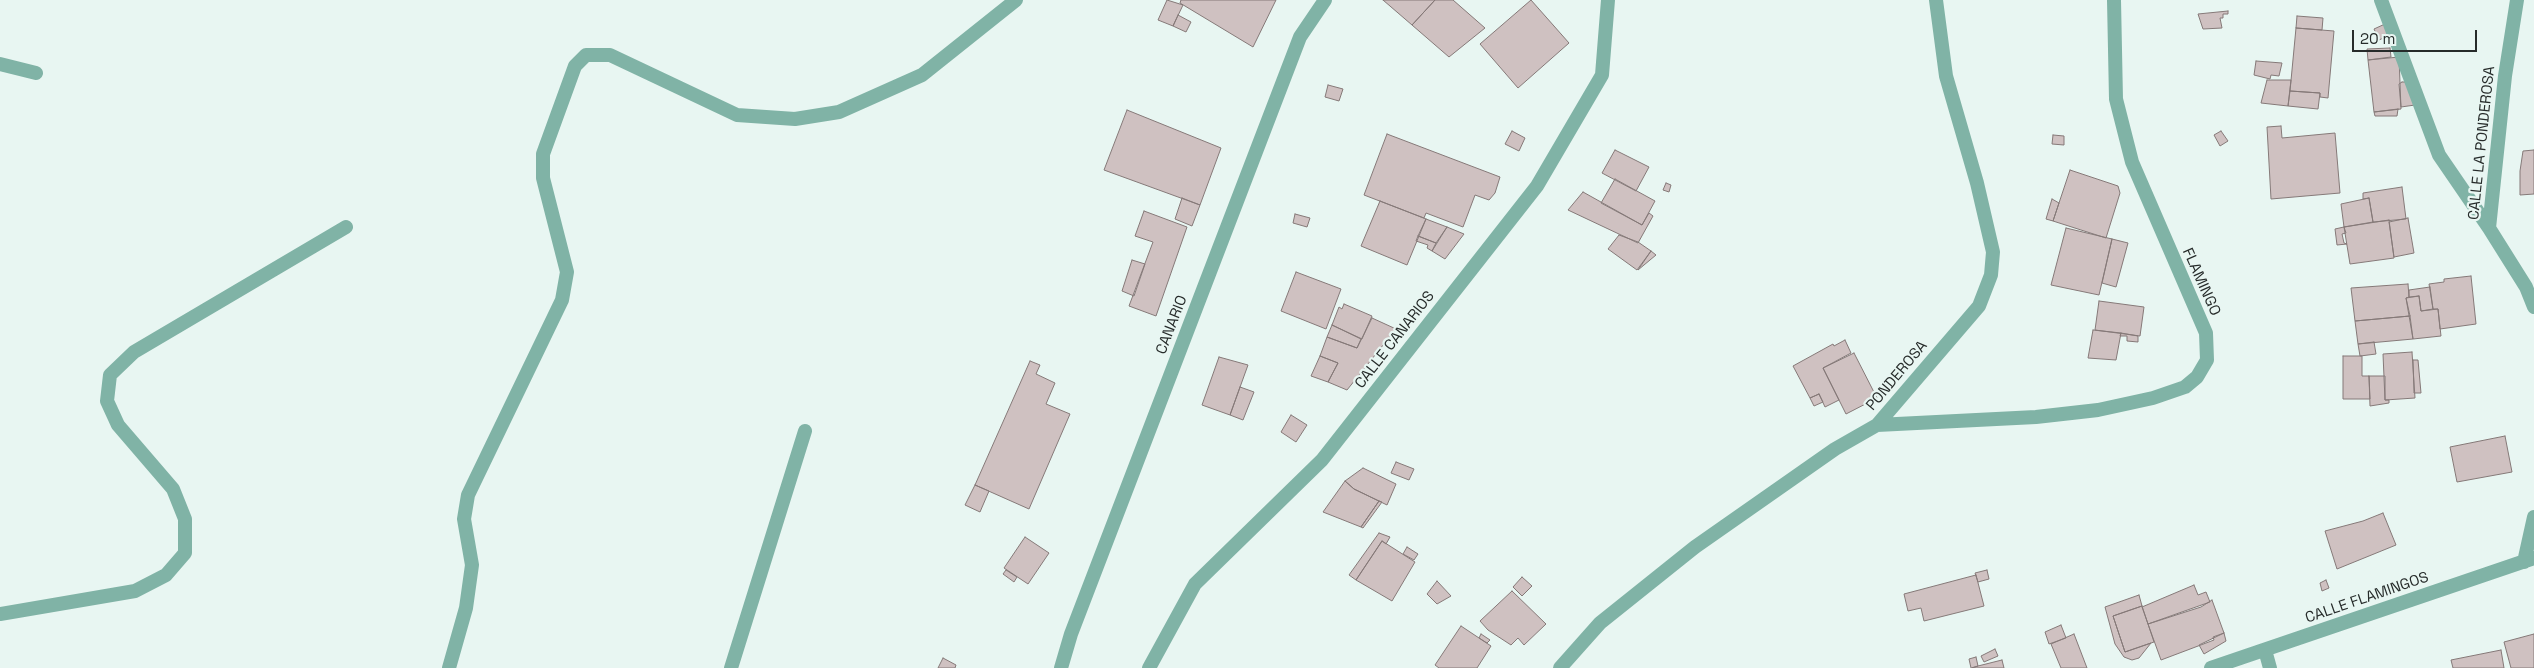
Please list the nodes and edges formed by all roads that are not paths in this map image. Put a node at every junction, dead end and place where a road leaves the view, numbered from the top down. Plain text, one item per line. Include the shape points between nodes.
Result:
1 (1016, 0) edge
2 (1325, 0) edge
3 (1608, 0) edge
4 (1936, 0) edge
5 (2114, 0) edge
6 (2381, 0) edge
7 (2517, 0) edge
8 (0, 64) edge
9 (36, 73) dead end
10 (346, 227) dead end
11 (2489, 228) junction
12 (2534, 307) edge
13 (1877, 425) junction
14 (805, 431) dead end
15 (2534, 517) edge
16 (2529, 560) edge
17 (0, 614) edge
18 (2265, 650) junction
19 (449, 668) edge
20 (731, 668) edge
21 (1061, 668) edge
22 (1149, 668) edge
23 (1560, 668) edge
24 (2211, 668) edge
25 (2270, 668) edge

1 - 19 street via 922,75 839,112 795,119 737,115 610,55 586,55 575,66 543,154 543,178 567,272 562,300 468,494 464,519 472,565 466,608
2 - 21 street, CANARIO via 1300,37 1071,634
3 - 22 street, CALLE CANARIOS via 1602,74 1537,186 1322,460 1195,584
4 - 13 street, PONDEROSA via 1946,76 1993,252 1991,276 1978,306
5 - 13 street, FLAMINGO via 2116,99 2132,162 2206,333 2207,360 2197,377 2185,387 2098,410 2036,417
6 - 11 street via 2439,155
7 - 11 street, CALLE LA PONDEROSA via 2504,76
8 - 9 street
10 - 17 street via 134,352 110,375 107,401 118,425 173,489 185,519 185,553 166,575 135,592
11 - 12 street, CALLE LA PONDEROSA via 2526,287
13 - 23 street, PONDEROSA via 1835,449 1695,547 1600,623
14 - 20 street
15 - 16 street
16 - 18 street, CALLE FLAMINGOS
18 - 24 street, CALLE FLAMINGOS
18 - 25 street

